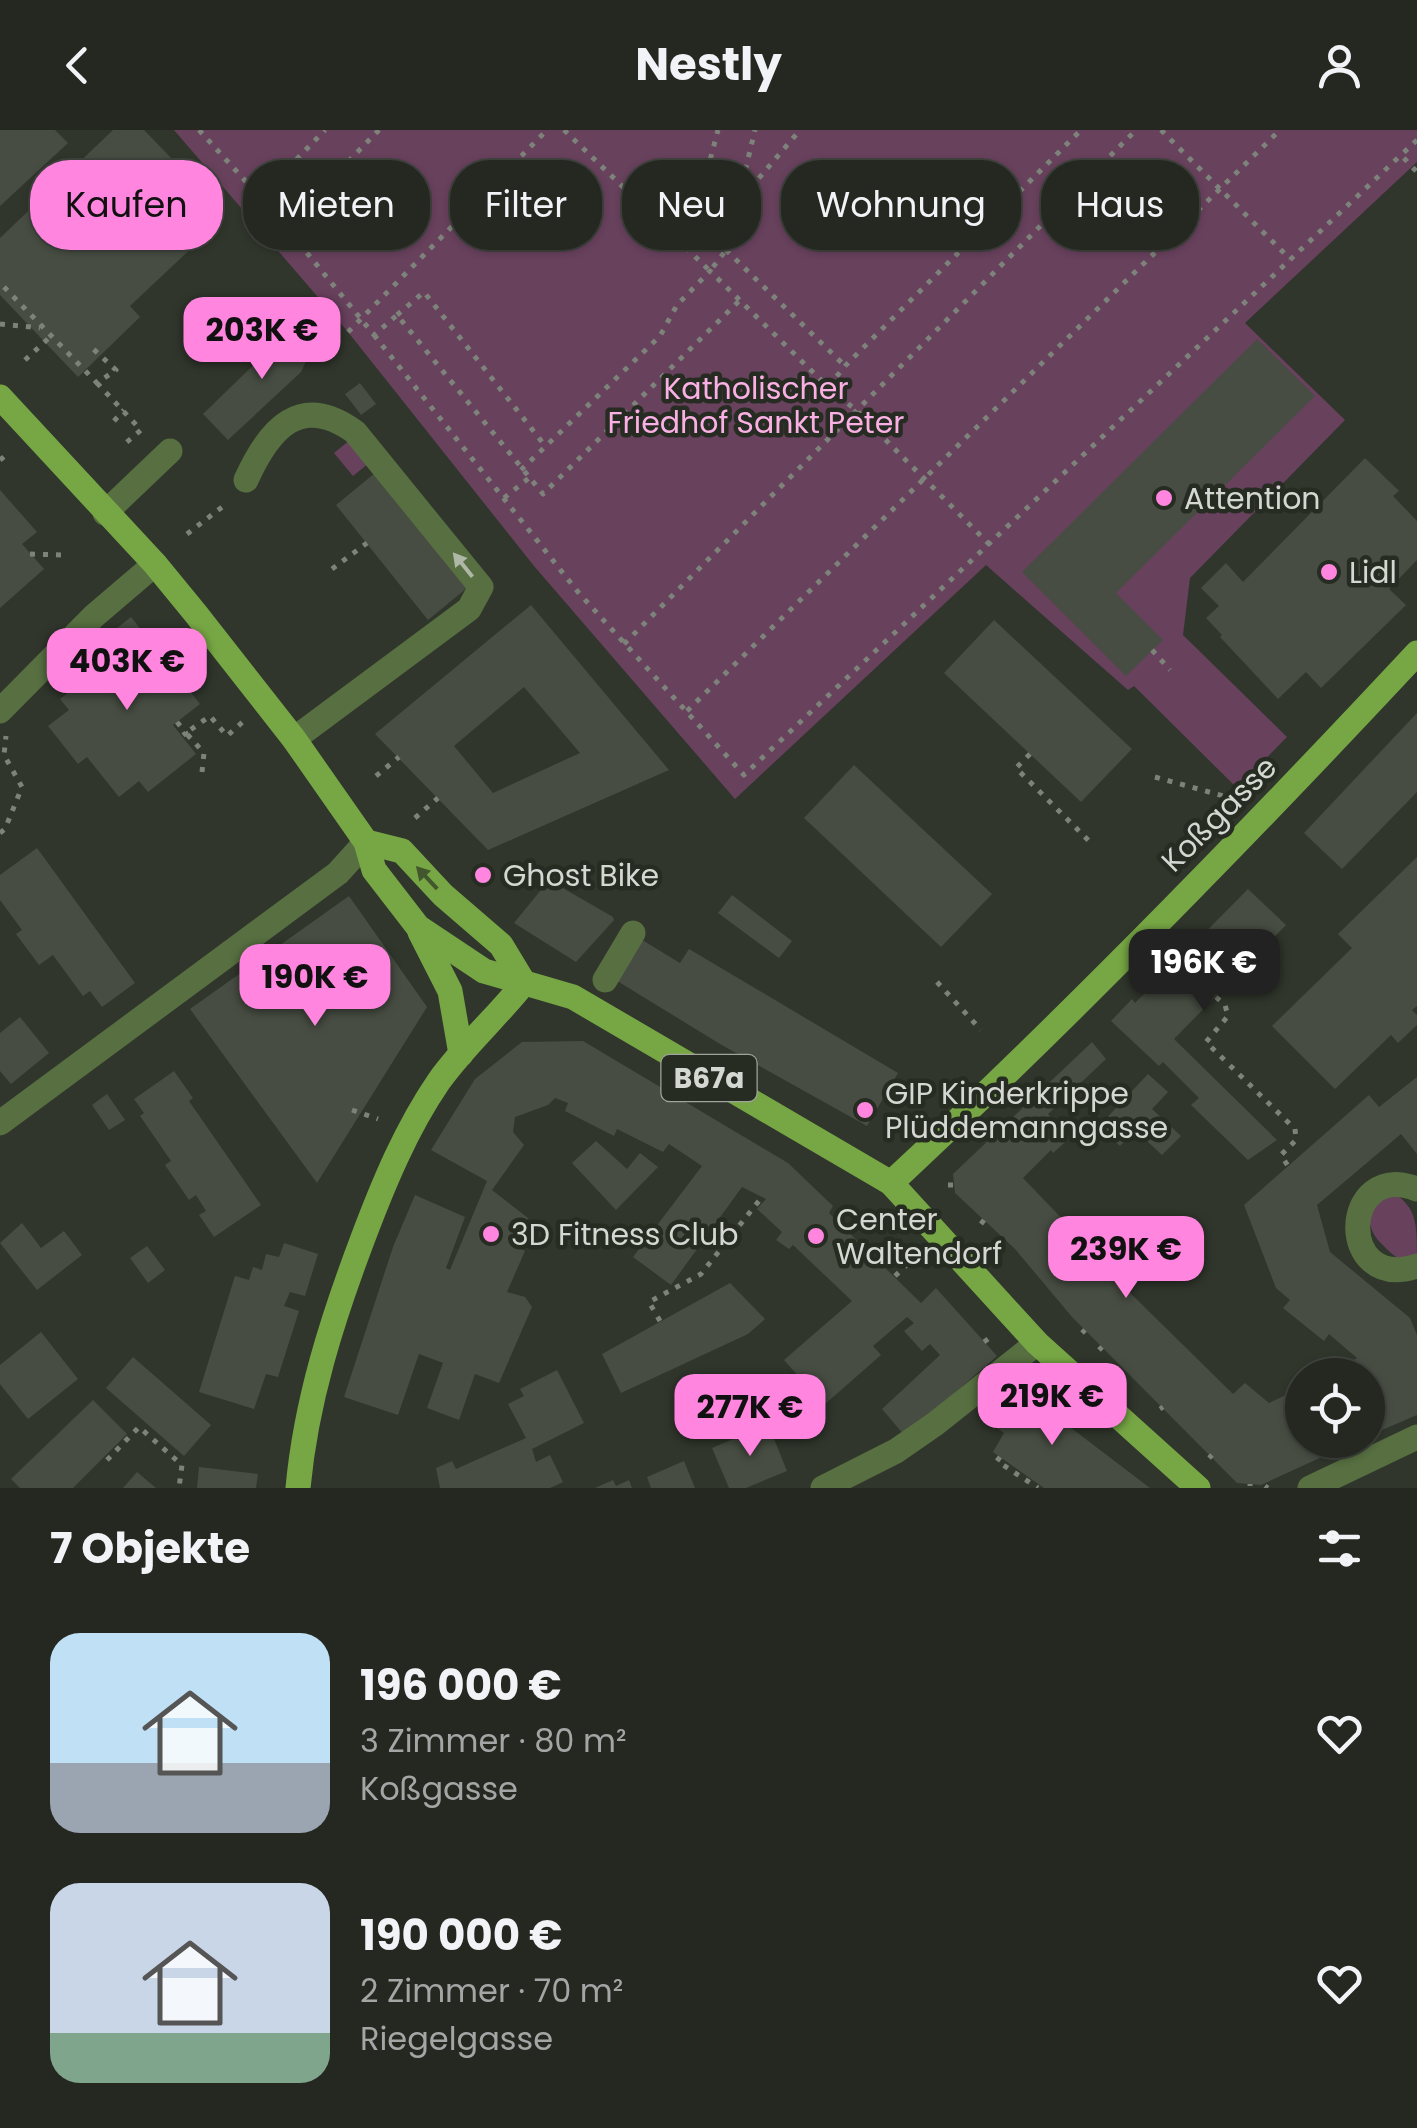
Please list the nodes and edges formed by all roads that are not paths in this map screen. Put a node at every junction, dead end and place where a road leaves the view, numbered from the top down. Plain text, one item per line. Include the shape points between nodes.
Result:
1 (0, 396) edge
2 (170, 450) dead end
3 (246, 480) dead end
4 (105, 512) junction
5 (155, 564) junction
6 (1417, 652) edge
7 (6, 705) edge
8 (294, 739) junction
9 (366, 842) junction
10 (418, 927) junction
11 (633, 933) dead end
12 (605, 980) dead end
13 (524, 984) junction
14 (461, 1054) junction
15 (0, 1123) edge
16 (890, 1183) junction
17 (1417, 1188) edge
18 (1416, 1268) edge
19 (1037, 1343) junction
20 (1417, 1437) edge
21 (298, 1488) edge
22 (824, 1488) edge
23 (1198, 1488) edge
24 (1310, 1488) edge

1 - 4 main road, B67a
2 - 4 street
8 -> 3 street via 468,609 480,586 340,421 313,413 292,418 259,450
4 - 5 main road, B67a
5 - 7 street
5 - 8 main road, B67a
6 - 16 main road, Koßgasse via 1244,837
8 - 9 main road, B67a
9 - 10 main road, B67a via 374,870
13 -> 9 main road via 501,945 402,851
9 - 15 street via 338,873
10 - 13 main road, B67a via 484,971
10 - 14 main road via 450,991
11 - 12 street
13 - 14 main road
13 - 16 main road, B67a via 573,998
14 - 21 main road via 386,1175 348,1276 318,1372
16 - 19 main road, B67a
17 - 18 street via 1394,1184 1370,1195 1356,1231 1376,1264
19 - 22 street via 935,1424
19 - 23 main road, B67a
20 - 24 street

